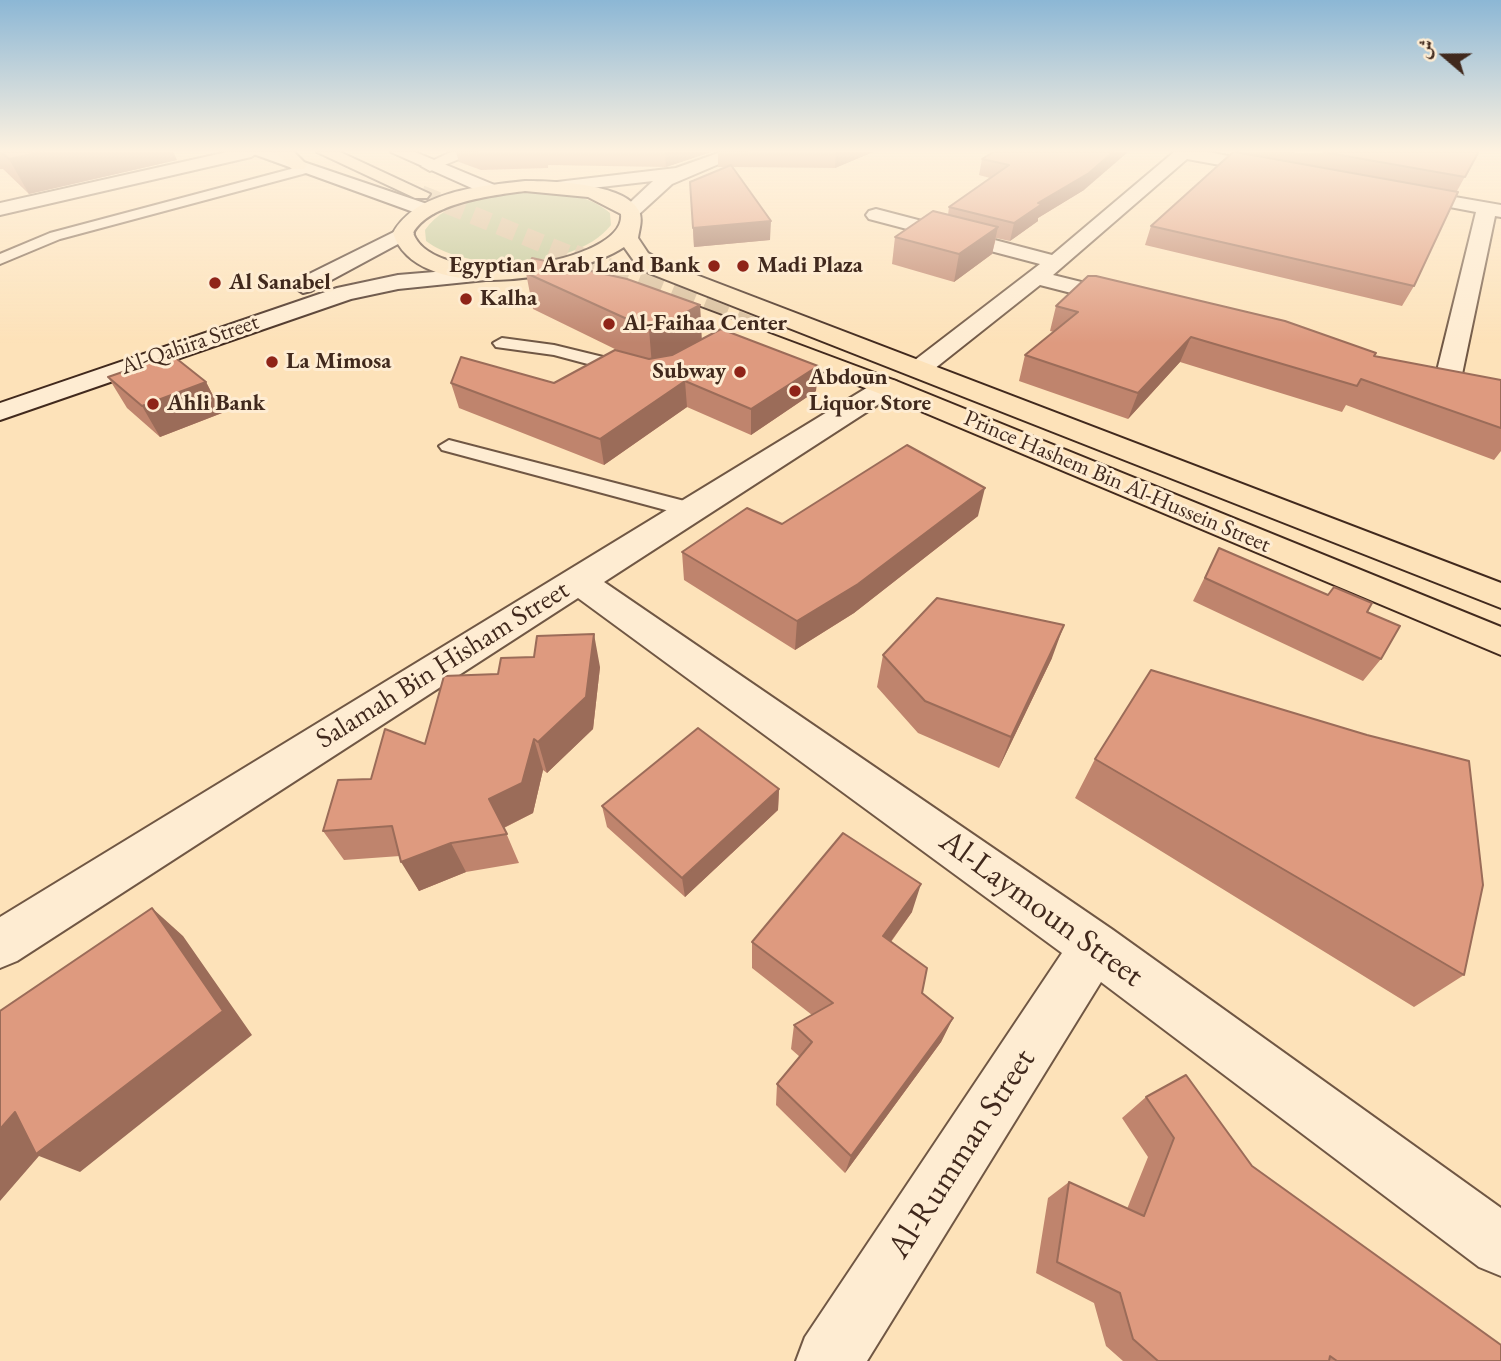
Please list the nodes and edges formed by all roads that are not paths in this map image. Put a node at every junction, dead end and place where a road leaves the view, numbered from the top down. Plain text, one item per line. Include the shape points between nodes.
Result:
1 (128, 216) edge
2 (416, 216) edge
3 (623, 216) edge
4 (633, 216) edge
5 (878, 216) edge
6 (1111, 216) edge
7 (1492, 216) edge
8 (629, 222) junction
9 (404, 233) junction
10 (0, 260) edge
11 (1056, 262) junction
12 (518, 271) junction
13 (325, 276) junction
14 (1036, 277) junction
15 (345, 293) junction
16 (1142, 304) edge
17 (502, 343) dead end
18 (920, 368) junction
19 (1421, 373) edge
20 (652, 375) edge
21 (1448, 379) junction
22 (1474, 386) edge
23 (887, 387) junction
24 (0, 389) edge
25 (0, 412) edge
26 (449, 446) dead end
27 (688, 509) junction
28 (577, 580) junction
29 (1501, 596) edge
30 (1501, 642) edge
31 (0, 944) edge
32 (1095, 947) junction
33 (1501, 1245) edge
34 (830, 1361) edge

1 - 10 lane via 55,236
2 - 9 highway
3 - 8 highway
4 - 8 street
5 - 11 street
6 - 11 street
7 - 21 street
8 - 12 highway via 615,245 593,256
8 - 18 highway, Prince Hashem Bin Al-Hussein Street via 628,238 641,257 657,268
9 - 12 highway, Prince Hashem Bin Al-Hussein Street via 406,246 418,257 441,266
9 - 13 street, Al-Qahira Street
11 - 14 street
12 - 15 street, Al-Qahira Street via 398,282
12 - 23 highway, Prince Hashem Bin Al-Hussein Street via 614,284 734,336
13 - 15 street via 360,277 357,286
13 - 24 street, Al-Qahira Street
14 - 16 street
14 - 18 street
15 - 25 street, Al-Qahira Street
17 - 20 lane via 554,350
18 - 29 highway, Prince Hashem Bin Al-Hussein Street
19 - 21 street
21 - 22 street
23 - 27 street, Salamah Bin Hisham Street
23 - 30 highway, Prince Hashem Bin Al-Hussein Street
26 - 27 lane
27 - 28 street, Salamah Bin Hisham Street
28 - 31 street, Salamah Bin Hisham Street
28 - 32 street, Al-Laymoun Street
32 - 33 street, Al-Laymoun Street
32 - 34 street, Al-Rumman Street

